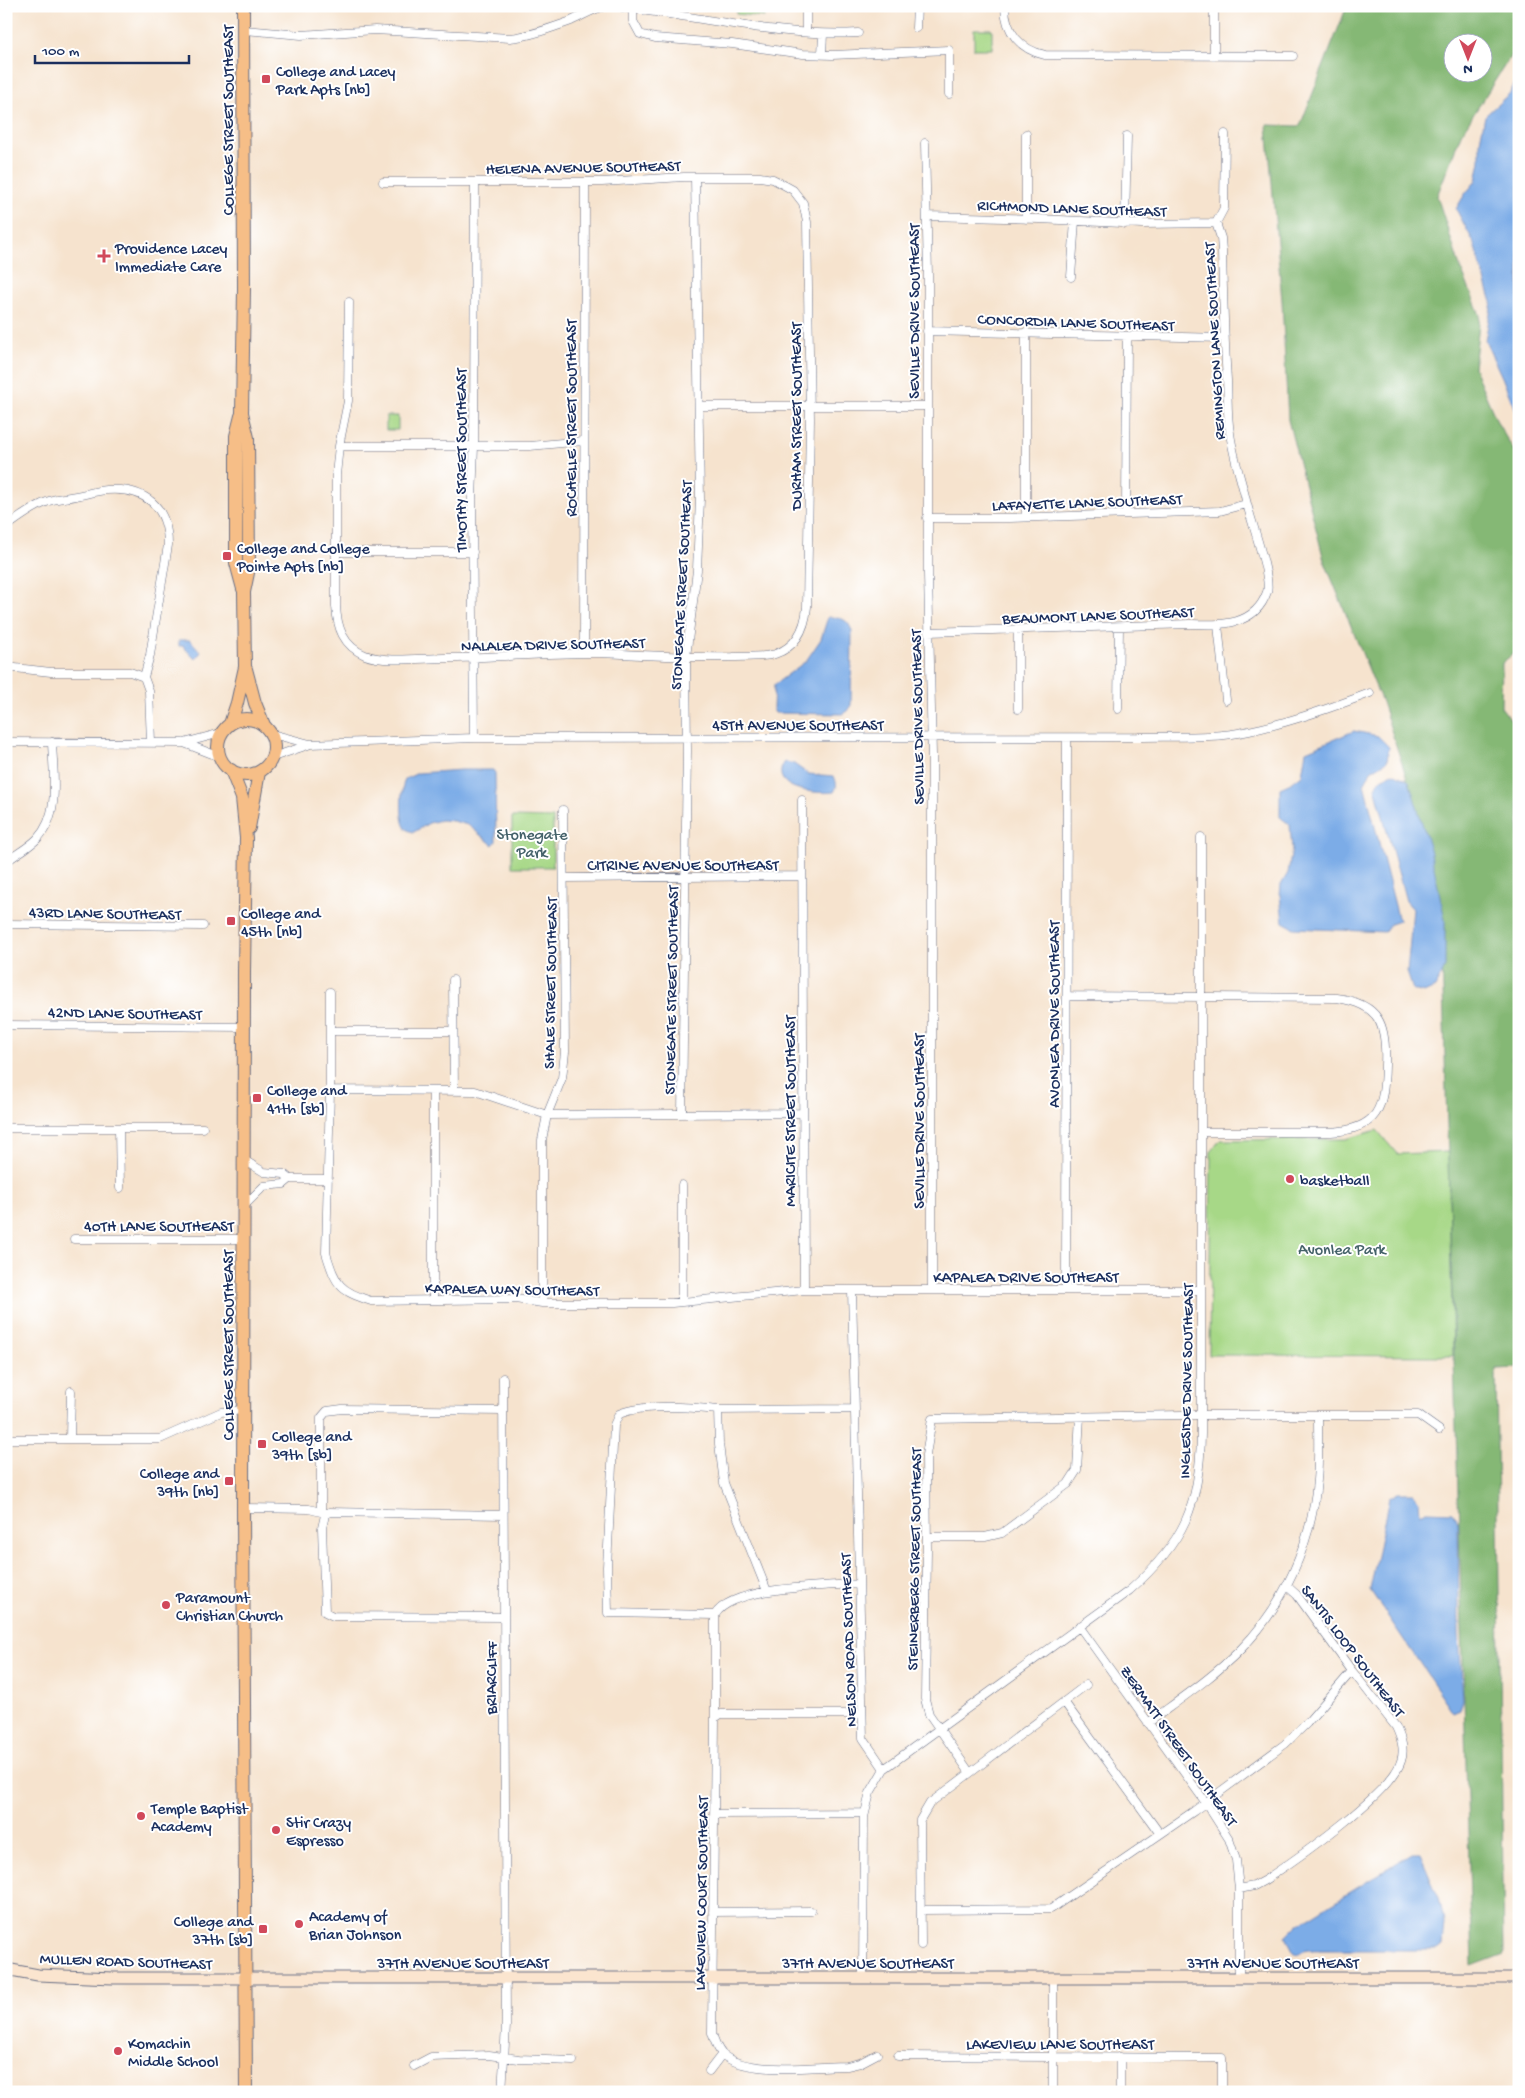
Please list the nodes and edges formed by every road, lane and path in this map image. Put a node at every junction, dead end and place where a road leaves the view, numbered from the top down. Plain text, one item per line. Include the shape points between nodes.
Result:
1 (243, 6) edge
2 (605, 6) edge
3 (618, 6) edge
4 (806, 6) edge
5 (917, 6) edge
6 (1005, 6) edge
7 (1214, 6) edge
8 (642, 8) edge
9 (633, 9) junction
10 (916, 28) dead end
11 (244, 30) junction
12 (806, 32) junction
13 (858, 33) dead end
14 (823, 34) junction
15 (822, 54) junction
16 (1214, 55) junction
17 (1293, 56) dead end
18 (949, 94) dead end
19 (1026, 134) dead end
20 (1224, 134) dead end
21 (1127, 136) dead end
22 (925, 143) dead end
23 (695, 177) junction
24 (383, 182) dead end
25 (475, 182) junction
26 (585, 182) junction
27 (783, 183) joint
28 (927, 216) junction
29 (1026, 219) junction
30 (1075, 221) junction
31 (1216, 223) junction
32 (1126, 224) junction
33 (1071, 277) dead end
34 (349, 302) dead end
35 (927, 331) junction
36 (1026, 332) junction
37 (1127, 337) junction
38 (1224, 338) junction
39 (699, 406) junction
40 (810, 406) junction
41 (926, 406) junction
42 (583, 441) junction
43 (339, 446) junction
44 (474, 446) junction
45 (1246, 504) junction
46 (1126, 513) junction
47 (1026, 517) junction
48 (928, 518) junction
49 (6, 527) edge
50 (336, 552) junction
51 (473, 552) junction
52 (1261, 604) joint
53 (1218, 625) junction
54 (1119, 627) junction
55 (1018, 630) junction
56 (928, 632) junction
57 (784, 650) joint
58 (584, 653) junction
59 (473, 658) junction
60 (686, 658) junction
61 (245, 666) junction
62 (6, 667) edge
63 (144, 677) junction
64 (1370, 693) dead end
65 (1226, 700) dead end
66 (1118, 709) dead end
67 (1018, 710) dead end
68 (226, 728) junction
69 (268, 729) junction
70 (931, 736) junction
71 (474, 738) junction
72 (687, 738) junction
73 (1067, 738) junction
74 (6, 742) edge
75 (52, 742) junction
76 (151, 742) junction
77 (184, 743) junction
78 (310, 744) junction
79 (273, 757) junction
80 (220, 758) junction
81 (231, 770) junction
82 (259, 772) junction
83 (802, 800) dead end
84 (563, 810) dead end
85 (1202, 837) dead end
86 (246, 838) junction
87 (6, 862) edge
88 (802, 876) junction
89 (564, 878) junction
90 (686, 878) junction
91 (6, 924) edge
92 (202, 926) dead end
93 (453, 980) dead end
94 (330, 992) dead end
95 (1067, 996) junction
96 (1201, 996) junction
97 (6, 1025) edge
98 (244, 1027) junction
99 (330, 1031) junction
100 (453, 1031) junction
101 (330, 1090) junction
102 (433, 1091) junction
103 (454, 1091) junction
104 (682, 1114) junction
105 (803, 1114) junction
106 (547, 1115) junction
107 (6, 1128) edge
108 (119, 1128) junction
109 (203, 1128) dead end
110 (1202, 1132) junction
111 (244, 1160) junction
112 (290, 1179) junction
113 (328, 1179) junction
114 (682, 1185) dead end
115 (120, 1188) dead end
116 (244, 1206) junction
117 (74, 1239) dead end
118 (244, 1239) junction
119 (932, 1289) junction
120 (804, 1290) junction
121 (852, 1290) junction
122 (1066, 1290) junction
123 (1201, 1290) junction
124 (433, 1300) junction
125 (682, 1302) junction
126 (542, 1303) junction
127 (503, 1378) dead end
128 (71, 1391) dead end
129 (854, 1409) junction
130 (244, 1410) junction
131 (718, 1410) junction
132 (503, 1411) junction
133 (1200, 1415) junction
134 (1080, 1416) junction
135 (1318, 1416) junction
136 (1439, 1430) dead end
137 (6, 1439) edge
138 (70, 1439) junction
139 (243, 1508) junction
140 (324, 1512) junction
141 (504, 1515) junction
142 (927, 1537) junction
143 (859, 1584) junction
144 (1287, 1586) junction
145 (767, 1592) junction
146 (715, 1615) junction
147 (504, 1617) junction
148 (1079, 1626) junction
149 (1352, 1671) junction
150 (1086, 1686) dead end
151 (1065, 1703) junction
152 (862, 1714) junction
153 (715, 1718) junction
154 (1148, 1723) junction
155 (940, 1728) junction
156 (884, 1768) junction
157 (970, 1773) junction
158 (1206, 1803) junction
159 (865, 1813) junction
160 (715, 1814) junction
161 (1160, 1834) junction
162 (1239, 1888) junction
163 (921, 1910) junction
164 (811, 1911) dead end
165 (713, 1912) junction
166 (921, 1945) dead end
167 (6, 1969) edge
168 (246, 1978) junction
169 (505, 1978) junction
170 (712, 1978) junction
171 (863, 1978) junction
172 (1053, 1978) junction
173 (1239, 1978) junction
174 (1519, 1978) edge
175 (722, 2054) junction
176 (877, 2054) dead end
177 (898, 2056) dead end
178 (1052, 2056) junction
179 (503, 2057) junction
180 (1120, 2057) junction
181 (573, 2061) dead end
182 (414, 2066) dead end
183 (709, 2070) dead end
184 (246, 2092) edge
185 (502, 2092) edge
186 (1053, 2092) edge
187 (1120, 2092) edge
188 (1222, 2092) edge

1 - 11 main road, COLLEGE STREET SOUTHEAST
2 - 11 street via 538,32 510,38 375,30 301,35
3 - 9 street
4 - 12 street
5 - 10 street
6 - 16 street via 1006,22 1011,32 1021,44 1038,54
7 - 16 street
8 - 9 street
8 - 12 street via 715,22
9 - 15 street via 633,21 640,34 655,38
11 - 61 main road, COLLEGE STREET SOUTHEAST via 242,413 248,438 249,568 244,592
12 - 14 street
13 - 14 street
14 - 15 street
15 - 18 street via 949,50
16 - 17 street
19 - 29 street
20 - 31 street, REMINGTON LANE SOUTHEAST via 1224,208
21 - 32 street
22 - 28 street, SEVILLE DRIVE SOUTHEAST
23 - 26 street, HELENA AVENUE SOUTHEAST
23 - 27 street, HELENA AVENUE SOUTHEAST via 760,177
23 - 39 street, STONEGATE STREET SOUTHEAST
24 - 25 street, HELENA AVENUE SOUTHEAST
25 - 26 street, HELENA AVENUE SOUTHEAST
25 - 44 street, TIMOTHY STREET SOUTHEAST
26 - 42 street, ROCHELLE STREET SOUTHEAST
27 - 40 street, DURHAM STREET SOUTHEAST via 800,197 807,222
28 - 29 street, RICHMOND LANE SOUTHEAST
28 - 35 street, SEVILLE DRIVE SOUTHEAST
29 - 30 street, RICHMOND LANE SOUTHEAST
30 - 32 street, RICHMOND LANE SOUTHEAST
30 - 33 street
31 - 32 street, RICHMOND LANE SOUTHEAST
31 - 38 street, REMINGTON LANE SOUTHEAST via 1222,238
34 - 43 street via 348,401
35 - 36 street, CONCORDIA LANE SOUTHEAST
35 - 41 street, SEVILLE DRIVE SOUTHEAST
36 - 37 street, CONCORDIA LANE SOUTHEAST
36 - 47 street
37 - 38 street, CONCORDIA LANE SOUTHEAST
37 - 46 street
38 - 45 street, REMINGTON LANE SOUTHEAST via 1230,433
39 - 40 street
39 - 60 street, STONEGATE STREET SOUTHEAST via 697,570
40 - 41 street
40 - 57 street, DURHAM STREET SOUTHEAST via 807,613 798,637
41 - 48 street, SEVILLE DRIVE SOUTHEAST
42 - 44 street via 530,446
42 - 58 street, ROCHELLE STREET SOUTHEAST
43 - 44 street
43 - 50 street
44 - 51 street, TIMOTHY STREET SOUTHEAST
45 - 46 street, LAFAYETTE LANE SOUTHEAST via 1220,511
45 - 52 street, REMINGTON LANE SOUTHEAST via 1268,578 1267,592
46 - 47 street, LAFAYETTE LANE SOUTHEAST
47 - 48 street, LAFAYETTE LANE SOUTHEAST
48 - 56 street, SEVILLE DRIVE SOUTHEAST
49 - 63 street via 48,501 106,490 144,496 161,510 168,527 168,545
50 - 51 street
50 - 59 street, NALALEA DRIVE SOUTHEAST via 337,620 341,632 353,647 377,658
51 - 59 street, TIMOTHY STREET SOUTHEAST
52 - 53 street, BEAUMONT LANE SOUTHEAST via 1236,622
53 - 54 street, BEAUMONT LANE SOUTHEAST
53 - 65 street
54 - 55 street, BEAUMONT LANE SOUTHEAST
54 - 66 street
55 - 56 street, BEAUMONT LANE SOUTHEAST
55 - 67 street
56 - 70 street, SEVILLE DRIVE SOUTHEAST
57 - 60 street, NALALEA DRIVE SOUTHEAST via 767,656
58 - 59 street, NALALEA DRIVE SOUTHEAST
58 - 60 street, NALALEA DRIVE SOUTHEAST
59 - 71 street, TIMOTHY STREET SOUTHEAST
60 - 72 street, STONEGATE STREET SOUTHEAST
61 - 68 main road, COLLEGE STREET SOUTHEAST via 237,703
61 - 69 main road, COLLEGE STREET SOUTHEAST via 255,703
62 - 63 street via 51,672 130,672
63 - 76 street via 149,691
64 - 73 street, 45TH AVENUE SOUTHEAST via 1313,714 1248,732 1206,736
68 - 69 main road via 252,719
68 - 77 street
68 - 80 main road via 218,744
69 - 78 street, 45TH AVENUE SOUTHEAST
69 - 79 main road via 274,746
70 - 72 street, 45TH AVENUE SOUTHEAST
70 - 73 street, 45TH AVENUE SOUTHEAST
70 - 119 street, SEVILLE DRIVE SOUTHEAST
71 - 72 street, 45TH AVENUE SOUTHEAST
71 - 78 street, 45TH AVENUE SOUTHEAST
72 - 90 street, STONEGATE STREET SOUTHEAST
73 - 95 street, AVONLEA DRIVE SOUTHEAST
74 - 75 street
75 - 76 street
75 - 87 street via 51,818 37,839
76 - 77 street
77 - 80 street
78 - 79 street, 45TH AVENUE SOUTHEAST
79 - 82 main road
80 - 81 main road
81 - 82 main road via 244,775
81 - 86 main road, COLLEGE STREET SOUTHEAST via 242,798
82 - 86 main road, COLLEGE STREET SOUTHEAST
83 - 88 street, MARICITE STREET SOUTHEAST
84 - 89 street, SHALE STREET SOUTHEAST
85 - 96 street, INGLESIDE DRIVE SOUTHEAST
86 - 98 main road, COLLEGE STREET SOUTHEAST
88 - 90 street, CITRINE AVENUE SOUTHEAST
88 - 105 street, MARICITE STREET SOUTHEAST
89 - 90 street, CITRINE AVENUE SOUTHEAST
89 - 106 street, SHALE STREET SOUTHEAST via 565,1052 562,1078
90 - 104 street, STONEGATE STREET SOUTHEAST
91 - 92 street, 43RD LANE SOUTHEAST
93 - 100 street
94 - 99 street
95 - 96 street
95 - 122 street, AVONLEA DRIVE SOUTHEAST
96 - 110 street, INGLESIDE DRIVE SOUTHEAST
96 - 110 street via 1353,1000 1366,1006 1377,1017 1384,1028 1386,1045 1381,1105 1357,1128 1332,1132
97 - 98 street, 42ND LANE SOUTHEAST
98 - 111 main road, COLLEGE STREET SOUTHEAST
99 - 100 street
99 - 101 street
100 - 103 street
101 - 102 street
101 - 113 street
102 - 103 street
102 - 124 street
103 - 106 street via 475,1091
104 - 105 street
104 - 106 street
105 - 120 street, MARICITE STREET SOUTHEAST
106 - 126 street, SHALE STREET SOUTHEAST via 542,1140
107 - 108 street
108 - 109 street
108 - 115 street
110 - 123 street, INGLESIDE DRIVE SOUTHEAST
111 - 112 street via 264,1172 284,1174
111 - 116 main road, COLLEGE STREET SOUTHEAST
112 - 113 street
112 - 116 street via 284,1184 264,1186
113 - 124 street, KAPALEA WAY SOUTHEAST via 326,1253 334,1278 351,1294 371,1301
114 - 125 street
116 - 118 main road, COLLEGE STREET SOUTHEAST
117 - 118 street, 40TH LANE SOUTHEAST
118 - 130 main road, COLLEGE STREET SOUTHEAST
119 - 121 street, KAPALEA DRIVE SOUTHEAST
119 - 122 street, KAPALEA DRIVE SOUTHEAST
120 - 121 street, KAPALEA DRIVE SOUTHEAST
120 - 125 street
121 - 129 street, NELSON ROAD SOUTHEAST
122 - 123 street, KAPALEA DRIVE SOUTHEAST
123 - 133 street, INGLESIDE DRIVE SOUTHEAST
124 - 126 street, KAPALEA WAY SOUTHEAST via 515,1299
125 - 126 street, KAPALEA WAY SOUTHEAST
127 - 132 street, BRIARCLIFF
128 - 138 street
129 - 131 street
129 - 143 street, NELSON ROAD SOUTHEAST
130 - 138 street via 216,1413 160,1439
130 - 139 main road, COLLEGE STREET SOUTHEAST
131 - 145 street via 724,1484
131 - 146 street via 652,1408 619,1414 614,1425 607,1567 608,1613
132 - 140 street via 327,1411 321,1418
132 - 141 street, BRIARCLIFF
133 - 134 street, STEINERBERG STREET SOUTHEAST
133 - 135 street, STEINERBERG STREET SOUTHEAST
133 - 148 street, INGLESIDE DRIVE SOUTHEAST via 1198,1481 1192,1505 1176,1538 1161,1560 1130,1590
134 - 142 street via 1078,1470 1068,1484 1002,1533 984,1537
134 - 142 street, STEINERBERG STREET SOUTHEAST via 932,1418 926,1455
135 - 136 street, STEINERBERG STREET SOUTHEAST via 1418,1415
135 - 144 street via 1317,1481 1313,1507
137 - 138 street
139 - 140 street
139 - 168 main road, COLLEGE STREET SOUTHEAST
140 - 141 street
140 - 147 street via 325,1612 334,1616
141 - 147 street, BRIARCLIFF
142 - 155 street, STEINERBERG STREET SOUTHEAST via 924,1699 929,1714
143 - 145 street
143 - 152 street, NELSON ROAD SOUTHEAST
144 - 149 street, SANTIS LOOP SOUTHEAST
144 - 154 street via 1262,1625 1239,1651 1207,1680
145 - 146 street via 746,1595 728,1603
146 - 153 street, LAKEVIEW COURT SOUTHEAST
147 - 169 street, BRIARCLIFF
148 - 154 street, ZERMATT STREET SOUTHEAST
148 - 155 street, INGLESIDE DRIVE SOUTHEAST
149 - 158 street via 1285,1744
149 - 162 street, SANTIS LOOP SOUTHEAST via 1396,1727 1403,1747 1399,1767 1334,1831 1265,1880
150 - 151 street
151 - 157 street
151 - 161 street
152 - 153 street via 722,1714
152 - 156 street, NELSON ROAD SOUTHEAST via 863,1738
153 - 160 street, LAKEVIEW COURT SOUTHEAST
154 - 158 street, ZERMATT STREET SOUTHEAST
155 - 156 street, INGLESIDE DRIVE SOUTHEAST
155 - 157 street, STEINERBERG STREET SOUTHEAST
156 - 159 street via 870,1793
157 - 163 street via 930,1803 920,1820
158 - 161 street
158 - 162 street, ZERMATT STREET SOUTHEAST via 1229,1839 1236,1860
159 - 160 street
159 - 171 street
160 - 165 street, LAKEVIEW COURT SOUTHEAST
161 - 163 street via 1052,1909
162 - 173 street, ZERMATT STREET SOUTHEAST
163 - 166 street
164 - 165 street
165 - 170 street, LAKEVIEW COURT SOUTHEAST
167 - 168 street, MULLEN ROAD SOUTHEAST via 86,1978
168 - 169 street, 37TH AVENUE SOUTHEAST
168 - 184 main road, COLLEGE STREET SOUTHEAST
169 - 170 street, 37TH AVENUE SOUTHEAST
169 - 179 street, BRIARCLIFF
170 - 171 street, 37TH AVENUE SOUTHEAST
170 - 175 street, LAKEVIEW COURT SOUTHEAST via 712,2033
171 - 172 street, 37TH AVENUE SOUTHEAST
172 - 173 street, 37TH AVENUE SOUTHEAST
172 - 178 street
173 - 174 street, 37TH AVENUE SOUTHEAST
175 - 176 street via 735,2062 760,2068 847,2066
175 - 183 street
177 - 178 street, LAKEVIEW LANE SOUTHEAST
178 - 180 street, LAKEVIEW LANE SOUTHEAST
178 - 186 street
179 - 181 street
179 - 182 street via 431,2057
179 - 185 street, BRIARCLIFF
180 - 187 street
180 - 188 street, LAKEVIEW LANE SOUTHEAST via 1222,2058

